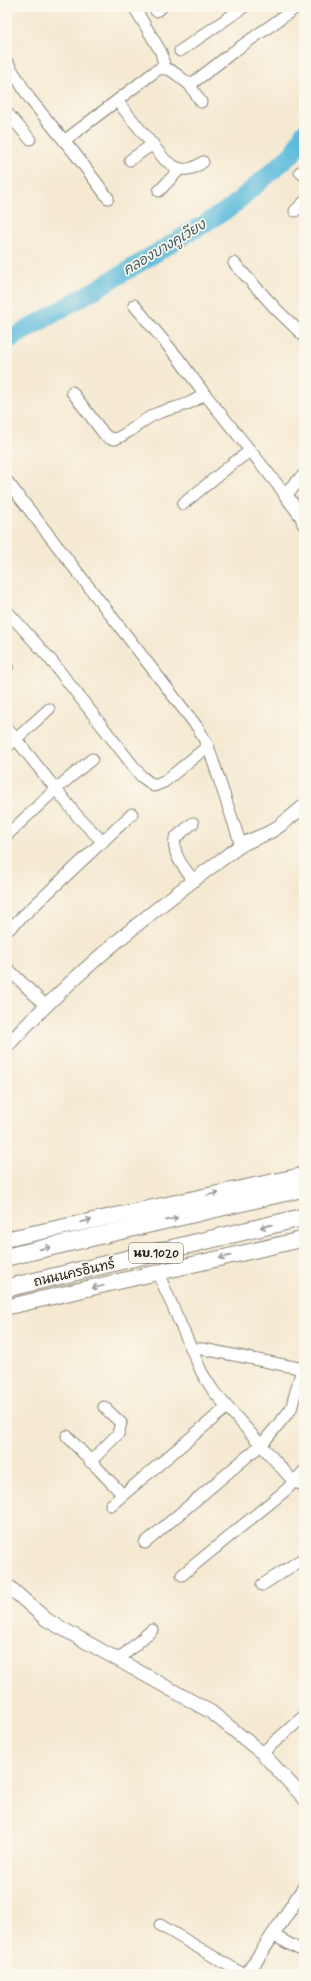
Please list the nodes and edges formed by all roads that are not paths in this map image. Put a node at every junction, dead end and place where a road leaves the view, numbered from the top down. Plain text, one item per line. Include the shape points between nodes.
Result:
1 (134, 7) edge
2 (244, 7) edge
3 (297, 7) edge
4 (180, 51) dead end
5 (7, 62) edge
6 (166, 69) junction
7 (11, 77) edge
8 (189, 84) junction
9 (117, 101) junction
10 (201, 102) dead end
11 (7, 113) edge
12 (30, 139) dead end
13 (64, 141) junction
14 (153, 144) junction
15 (130, 160) dead end
16 (203, 162) dead end
17 (179, 170) junction
18 (159, 191) dead end
19 (108, 198) dead end
20 (304, 202) edge
21 (296, 211) dead end
22 (234, 263) dead end
23 (134, 305) dead end
24 (304, 336) edge
25 (72, 392) dead end
26 (204, 393) junction
27 (250, 451) junction
28 (304, 476) edge
29 (7, 481) edge
30 (285, 494) junction
31 (183, 504) dead end
32 (304, 524) edge
33 (7, 611) edge
34 (49, 709) dead end
35 (7, 728) edge
36 (16, 739) junction
37 (208, 746) junction
38 (7, 747) edge
39 (92, 759) dead end
40 (56, 789) junction
41 (304, 806) edge
42 (132, 814) dead end
43 (193, 823) dead end
44 (7, 835) edge
45 (102, 842) junction
46 (241, 845) junction
47 (194, 881) junction
48 (7, 930) edge
49 (7, 968) edge
50 (45, 1005) junction
51 (7, 1046) edge
52 (304, 1175) edge
53 (304, 1188) edge
54 (304, 1217) edge
55 (7, 1239) edge
56 (304, 1239) edge
57 (7, 1257) edge
58 (158, 1273) junction
59 (7, 1288) edge
60 (7, 1307) edge
61 (192, 1349) junction
62 (303, 1369) edge
63 (104, 1407) dead end
64 (227, 1407) junction
65 (67, 1436) dead end
66 (262, 1444) junction
67 (90, 1462) junction
68 (304, 1471) edge
69 (299, 1484) edge
70 (122, 1494) junction
71 (111, 1505) dead end
72 (145, 1543) dead end
73 (303, 1561) edge
74 (182, 1575) dead end
75 (7, 1585) edge
76 (262, 1585) dead end
77 (152, 1630) dead end
78 (119, 1659) junction
79 (304, 1716) edge
80 (262, 1753) junction
81 (304, 1798) edge
82 (304, 1888) edge
83 (160, 1925) dead end
84 (273, 1935) junction
85 (304, 1952) edge
86 (243, 1974) edge
87 (247, 1974) edge

1 - 6 street via 161,52
2 - 4 street
3 - 8 street
5 - 7 street
6 - 8 street
6 - 9 street via 158,70
7 - 13 street
8 - 10 street
9 - 13 street
9 - 14 street
11 - 12 street
13 - 19 street
14 - 15 street
14 - 17 street via 165,160
16 - 17 street via 192,168
17 - 18 street
20 - 21 street
22 - 24 street via 276,310
23 - 26 street
25 - 26 street via 104,434 115,439 142,421 184,405
26 - 27 street
27 - 30 street
27 - 31 street
28 - 30 street
29 - 37 street via 198,728
30 - 32 street via 302,517
33 - 37 street via 50,659 141,776 154,786 164,782
34 - 36 street
35 - 36 street
36 - 38 street
36 - 40 street
37 - 46 street
39 - 40 street
40 - 44 street
40 - 45 street via 78,818
41 - 46 street via 270,832
42 - 45 street
43 - 47 street via 175,838 174,847 176,856
45 - 48 street
46 - 47 street
47 - 50 street via 98,956
49 - 50 street
50 - 51 street
55 -> 52 main road
57 -> 53 main road, นบ.1020
54 -> 59 main road, ถนนนครอินทร์ / นบ.1020
56 -> 58 main road, ถนนนครอินทร์ / นบ.1020
58 -> 60 main road, ถนนนครอินทร์ / นบ.1020
58 - 61 street
61 - 62 street
61 - 64 street via 202,1373
62 - 66 street via 291,1409
63 - 67 street via 121,1423 120,1428 118,1434
64 - 66 street
64 - 70 street
65 - 67 street
66 - 69 street
66 - 72 street
67 - 70 street
68 - 69 street
69 - 74 street via 286,1490
70 - 71 street
73 - 76 street
75 - 78 street via 47,1620
77 - 78 street
78 - 80 street via 211,1712
79 - 80 street
80 - 81 street
82 - 84 street
83 - 86 street
84 - 85 street
84 - 87 street

